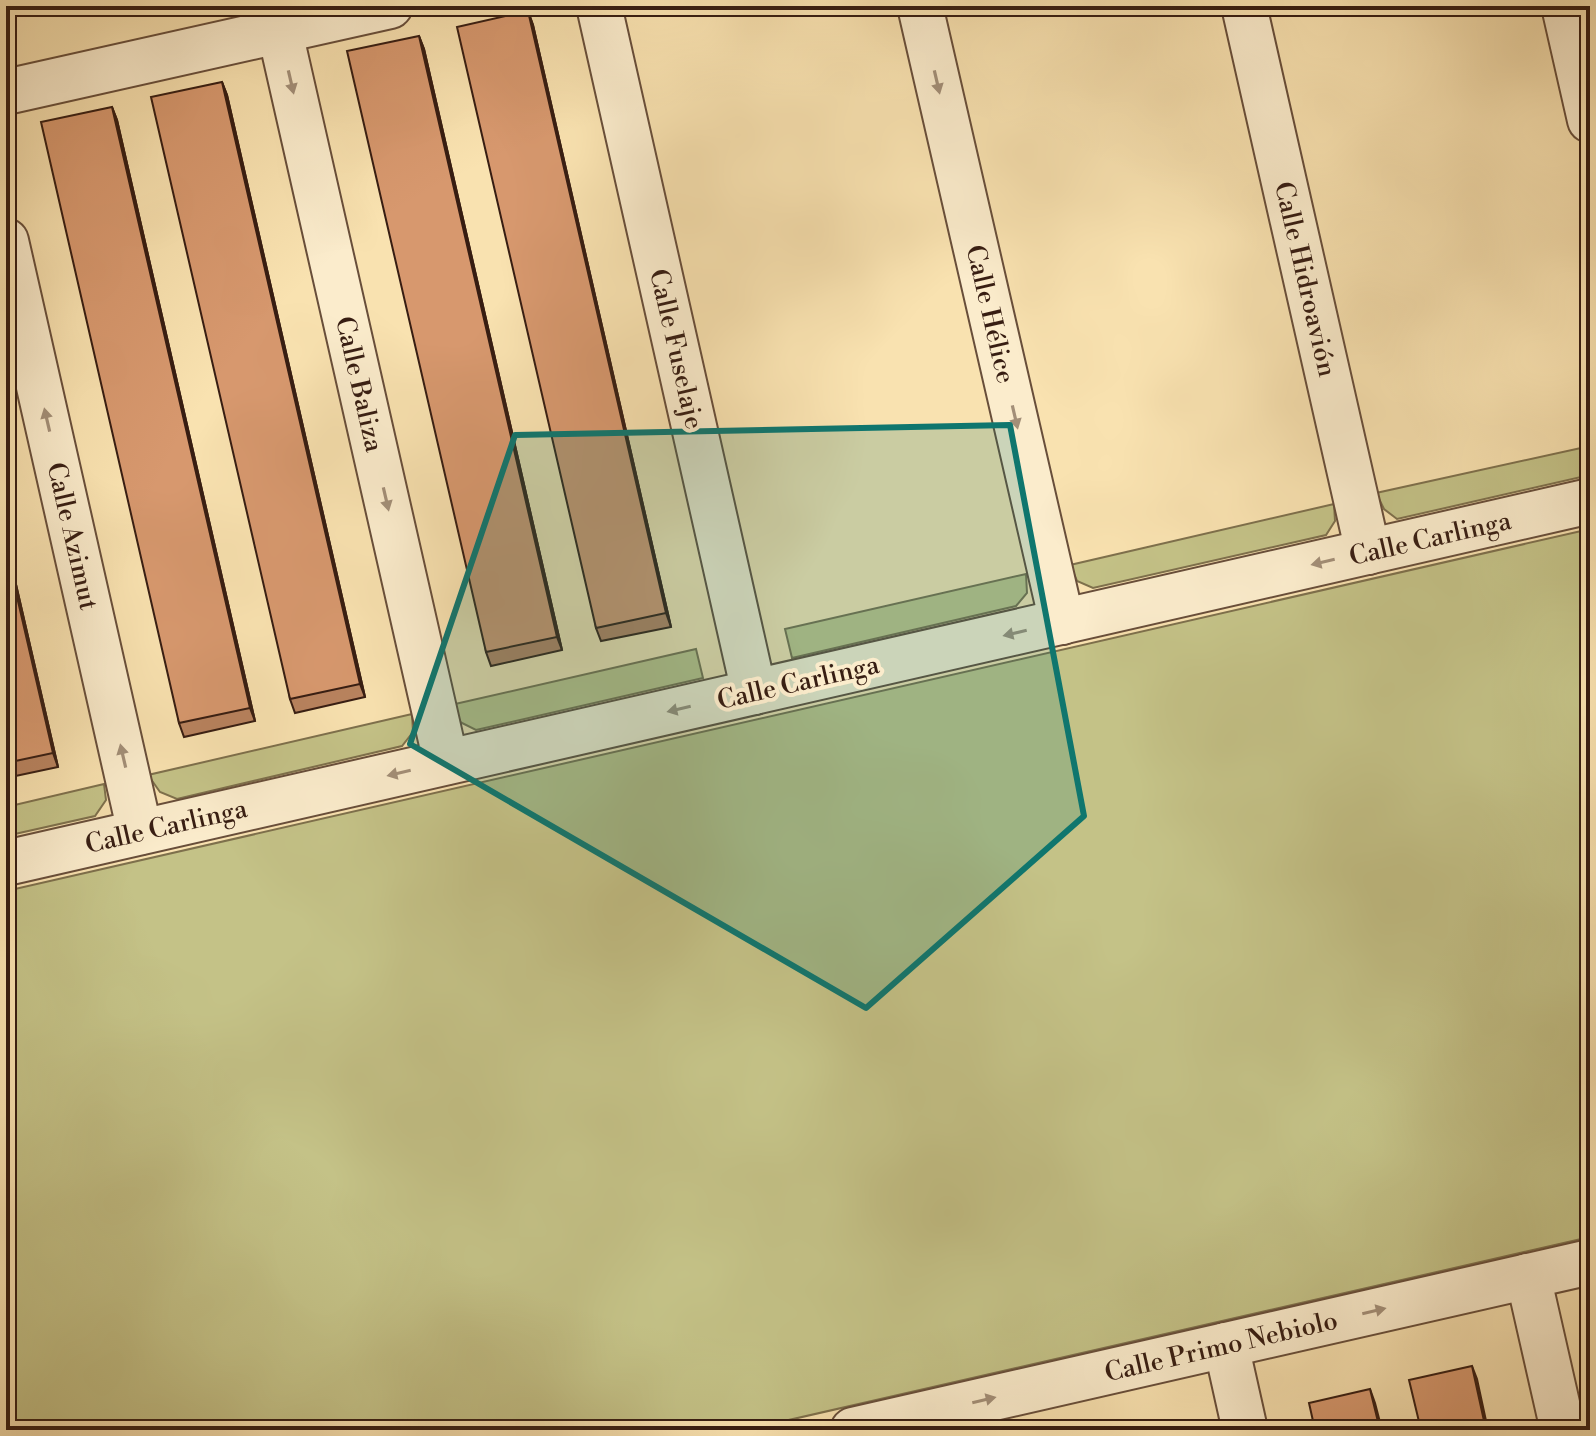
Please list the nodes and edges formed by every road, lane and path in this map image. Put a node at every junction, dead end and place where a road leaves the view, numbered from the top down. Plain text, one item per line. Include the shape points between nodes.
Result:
1 (390, 6) edge
2 (599, 6) edge
3 (920, 6) edge
4 (1244, 6) edge
5 (1564, 6) edge
6 (276, 19) edge
7 (6, 92) edge
8 (1590, 120) edge
9 (6, 241) edge
10 (1590, 501) edge
11 (1368, 552) junction
12 (1062, 622) junction
13 (754, 692) junction
14 (446, 762) junction
15 (140, 832) junction
16 (6, 863) edge
17 (1590, 1262) edge
18 (1528, 1276) junction
19 (1226, 1345) junction
20 (928, 1422) edge
21 (853, 1430) edge
22 (1245, 1430) edge
23 (1563, 1430) edge

1 - 6 street
2 - 13 street, Calle Fuselaje
3 -> 12 street, Calle Hélice
4 - 11 street, Calle Hidroavión
5 - 8 street
6 - 7 street
6 -> 14 street, Calle Baliza
15 -> 9 street, Calle Azimut
10 - 11 street, Calle Carlinga
11 -> 12 street, Calle Carlinga
12 -> 13 street, Calle Carlinga
13 -> 14 street, Calle Carlinga
14 -> 15 street, Calle Carlinga
15 - 16 street, Calle Carlinga
17 - 18 street, Calle Primo Nebiolo
19 -> 18 street, Calle Primo Nebiolo
18 - 23 street
20 -> 19 street, Calle Primo Nebiolo
19 - 22 street
20 - 21 street, Calle Primo Nebiolo

